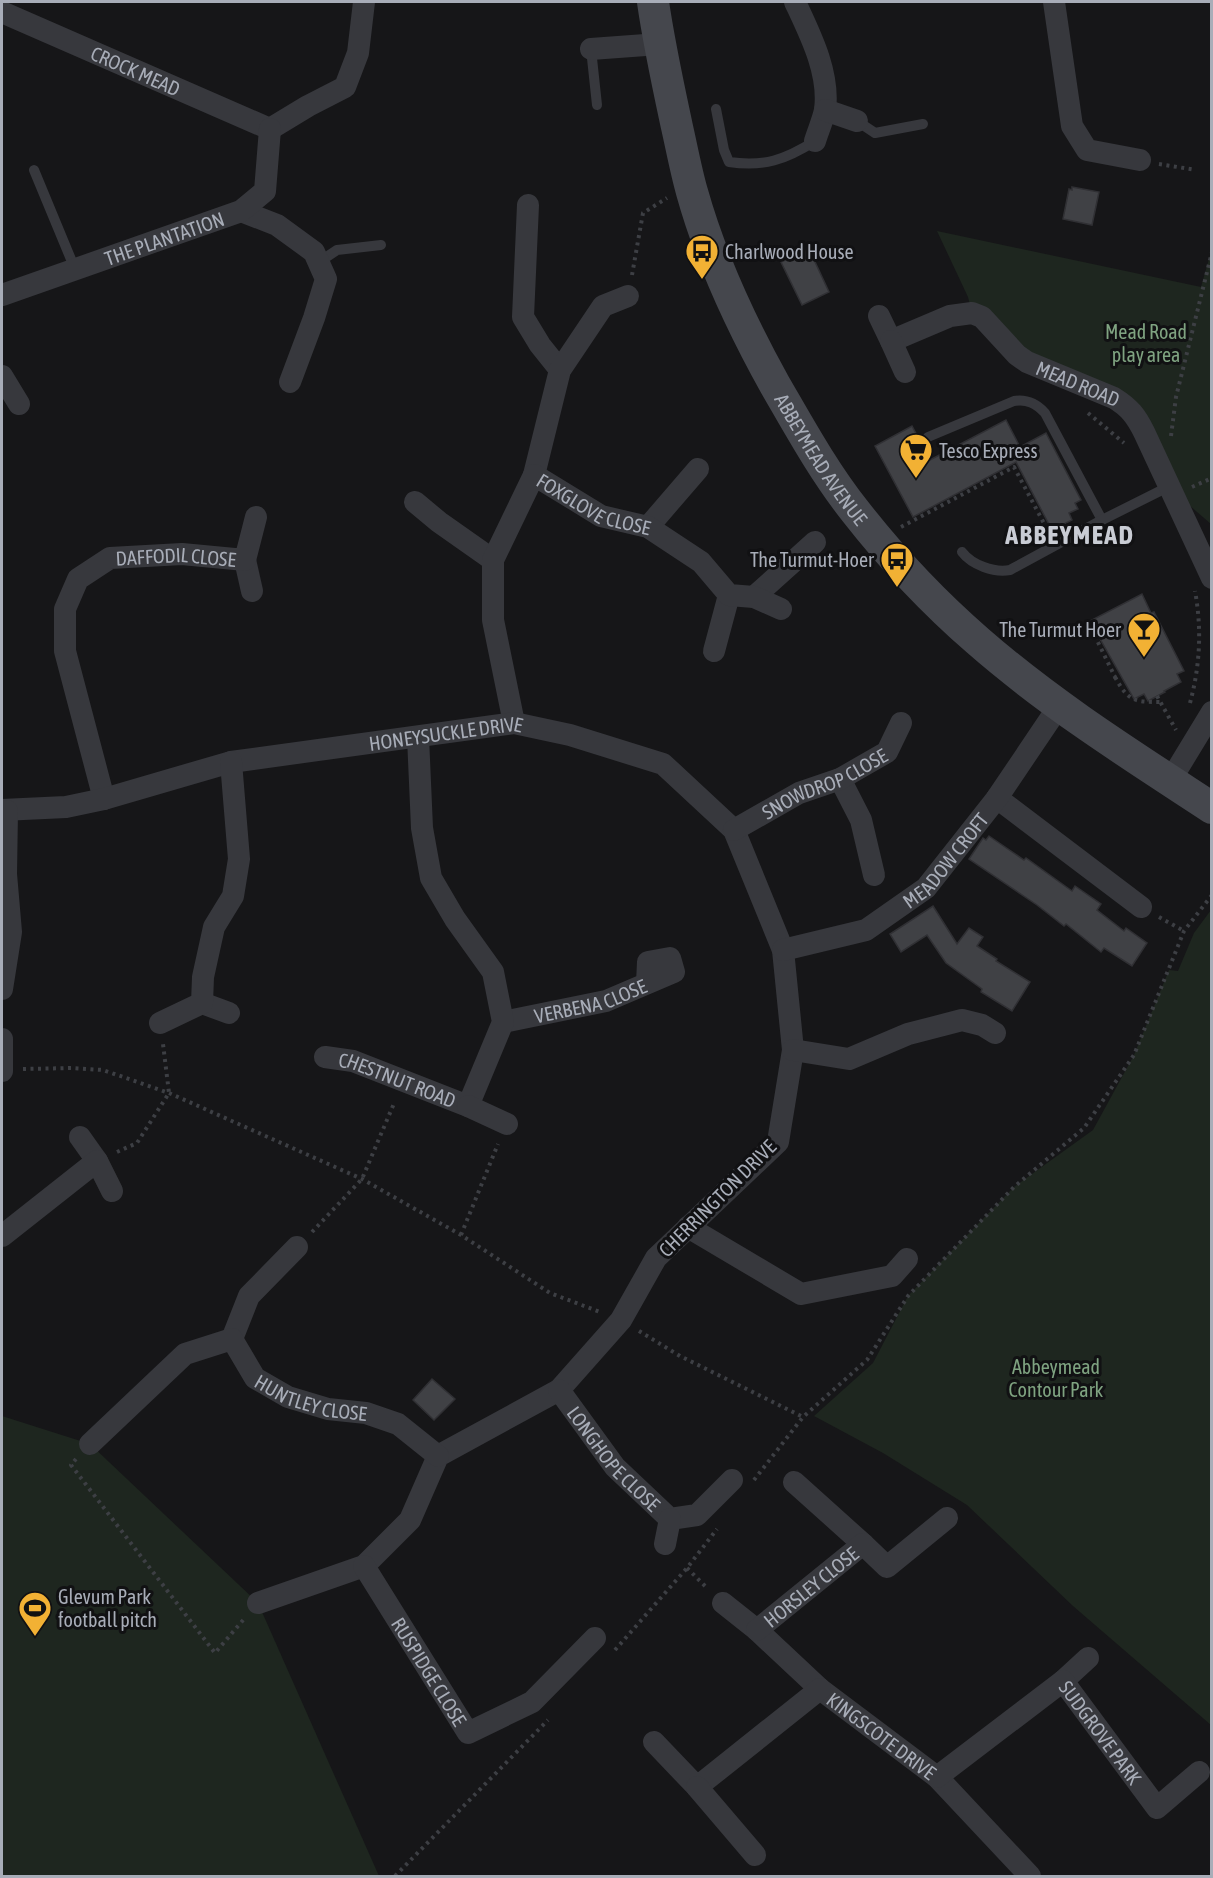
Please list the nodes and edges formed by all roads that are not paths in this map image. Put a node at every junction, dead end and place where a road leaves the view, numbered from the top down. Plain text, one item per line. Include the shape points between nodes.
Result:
1 (364, 2) edge
2 (653, 2) edge
3 (795, 2) edge
4 (1054, 2) edge
5 (2, 12) edge
6 (659, 44) junction
7 (591, 49) joint
8 (597, 105) dead end
9 (716, 109) dead end
10 (825, 110) junction
11 (856, 121) joint
12 (923, 124) dead end
13 (270, 129) junction
14 (815, 141) joint
15 (1140, 160) road end
16 (34, 170) dead end
17 (528, 205) dead end
18 (241, 211) junction
19 (381, 245) dead end
20 (319, 262) junction
21 (75, 269) junction
22 (2, 295) edge
23 (628, 296) road end
24 (879, 315) dead end
25 (891, 341) junction
26 (560, 370) junction
27 (905, 372) dead end
28 (2, 376) edge
29 (290, 382) dead end
30 (19, 404) dead end
31 (928, 437) dead end
32 (698, 469) dead end
33 (534, 475) junction
34 (1179, 488) junction
35 (415, 502) dead end
36 (256, 518) dead end
37 (1102, 520) junction
38 (648, 527) junction
39 (815, 542) dead end
40 (962, 552) dead end
41 (245, 560) junction
42 (493, 560) junction
43 (1203, 581) edge
44 (252, 591) dead end
45 (729, 595) junction
46 (754, 597) junction
47 (781, 609) dead end
48 (714, 651) dead end
49 (1059, 706) junction
50 (1212, 712) edge
51 (514, 723) junction
52 (901, 723) dead end
53 (418, 737) junction
54 (231, 762) junction
55 (840, 779) junction
56 (1170, 781) junction
57 (996, 798) junction
58 (104, 799) junction
59 (1212, 808) edge
60 (4, 810) edge
61 (734, 830) junction
62 (874, 875) dead end
63 (1141, 907) road end
64 (783, 951) junction
65 (674, 972) dead end
66 (2, 989) edge
67 (202, 1003) junction
68 (229, 1012) dead end
69 (503, 1022) junction
70 (160, 1023) road end
71 (995, 1033) dead end
72 (2, 1038) edge
73 (793, 1050) junction
74 (325, 1057) dead end
75 (2, 1071) edge
76 (468, 1106) junction
77 (507, 1124) road end
78 (80, 1137) dead end
79 (97, 1161) junction
80 (112, 1191) dead end
81 (688, 1227) junction
82 (2, 1236) edge
83 (297, 1247) road end
84 (907, 1259) dead end
85 (232, 1339) junction
86 (559, 1390) junction
87 (90, 1444) dead end
88 (438, 1455) junction
89 (742, 1482) road end
90 (794, 1482) dead end
91 (947, 1518) dead end
92 (670, 1519) junction
93 (665, 1544) dead end
94 (863, 1544) junction
95 (364, 1566) junction
96 (258, 1603) road end
97 (723, 1603) road end
98 (757, 1630) junction
99 (596, 1638) dead end
100 (1088, 1658) dead end
101 (1063, 1681) junction
102 (820, 1689) junction
103 (654, 1742) dead end
104 (1199, 1772) dead end
105 (937, 1777) junction
106 (697, 1787) junction
107 (755, 1855) dead end
108 (1023, 1874) edge

1 - 13 street via 358,53 345,87
2 - 6 street, ABBEYMEAD AVENUE
3 - 10 street via 824,79
4 - 15 street via 1072,126 1087,150
5 - 13 street, CROCK MEAD
6 - 7 street
6 - 49 street, ABBEYMEAD AVENUE via 691,191 726,286 751,342 804,436 854,509 936,602
7 - 8 lane
9 - 14 lane via 729,162 748,165 781,160
10 - 11 street
10 - 14 street
11 - 12 lane via 875,133
13 - 18 street, THE PLANTATION via 265,191
16 - 21 lane
17 - 26 street via 523,317
18 - 20 street via 277,225 314,252
18 - 21 street, THE PLANTATION
19 - 20 lane via 337,250
20 - 29 street via 326,279
21 - 22 street, THE PLANTATION
23 - 26 street via 603,306
24 - 25 street
25 - 27 street
25 - 34 street, MEAD ROAD via 960,313 982,317 1027,362 1127,406
26 - 33 street
28 - 30 street
31 - 37 lane via 1014,401 1038,405
32 - 38 street
33 - 38 street, FOXGLOVE CLOSE via 601,516
33 - 42 street, FOXGLOVE CLOSE
34 - 37 lane
34 - 43 street, MEAD ROAD
35 - 42 street via 443,515
36 - 41 street, DAFFODIL CLOSE
37 - 40 lane via 1010,570 976,564
38 - 45 street, FOXGLOVE CLOSE via 701,562
39 - 46 street
41 - 44 street
41 - 58 street, DAFFODIL CLOSE via 182,554 110,558 78,579 65,609 65,651
42 - 51 street, FOXGLOVE CLOSE via 493,620
45 - 46 street
45 - 48 street
46 - 47 street
49 - 56 street, ABBEYMEAD AVENUE
49 - 57 street, MEADOW CROFT
50 - 56 street
51 - 53 street, HONEYSUCKLE DRIVE
51 - 61 street, HONEYSUCKLE DRIVE via 570,735 663,764
52 - 55 street, SNOWDROP CLOSE via 893,758
53 - 54 street, HONEYSUCKLE DRIVE
53 - 69 street via 422,828 431,879 493,972
54 - 58 street, HONEYSUCKLE DRIVE
54 - 67 street via 239,859 234,896 214,927 203,977
55 - 61 street, SNOWDROP CLOSE via 799,793
55 - 62 street via 861,820
56 - 59 street, ABBEYMEAD AVENUE
57 - 63 street
57 - 64 street, MEADOW CROFT via 926,888 866,930
58 - 60 street, HONEYSUCKLE DRIVE via 66,807
60 - 66 street via 11,932
61 - 64 street, HONEYSUCKLE DRIVE
64 - 73 street, CHERRINGTON DRIVE
65 - 69 street, VERBENA CLOSE via 606,1001
67 - 68 street
67 - 70 street
69 - 76 street, CHESTNUT ROAD
71 - 73 street via 962,1020 908,1034 849,1059
72 - 75 street
73 - 81 street, CHERRINGTON DRIVE via 778,1142
74 - 76 street, CHESTNUT ROAD via 353,1061
76 - 77 street
78 - 79 street
79 - 80 street
79 - 82 street
81 - 84 street via 802,1298 892,1276
81 - 86 street, CHERRINGTON DRIVE via 656,1258 621,1320
83 - 85 street via 249,1296
85 - 87 street via 185,1354
85 - 88 street, HUNTLEY CLOSE via 255,1378 288,1397 328,1409 366,1413 398,1424
86 - 88 street, CHERRINGTON DRIVE
86 - 92 street, LONGHOPE CLOSE via 615,1467
88 - 95 street via 410,1520
89 - 92 street, LONGHOPE CLOSE via 696,1515
90 - 94 street
91 - 94 street, HORSLEY CLOSE via 886,1567
92 - 93 street
94 - 98 street, HORSLEY CLOSE
95 - 96 street
95 - 99 street, RUSPIDGE CLOSE via 469,1743 532,1702
97 - 98 street, KINGSCOTE DRIVE
98 - 102 street, KINGSCOTE DRIVE
100 - 101 street
101 - 104 street, SUDGROVE PARK via 1157,1808
101 - 105 street, SUDGROVE PARK
102 - 105 street, KINGSCOTE DRIVE
102 - 106 street
103 - 106 street
105 - 108 street, KINGSCOTE DRIVE
106 - 107 street

